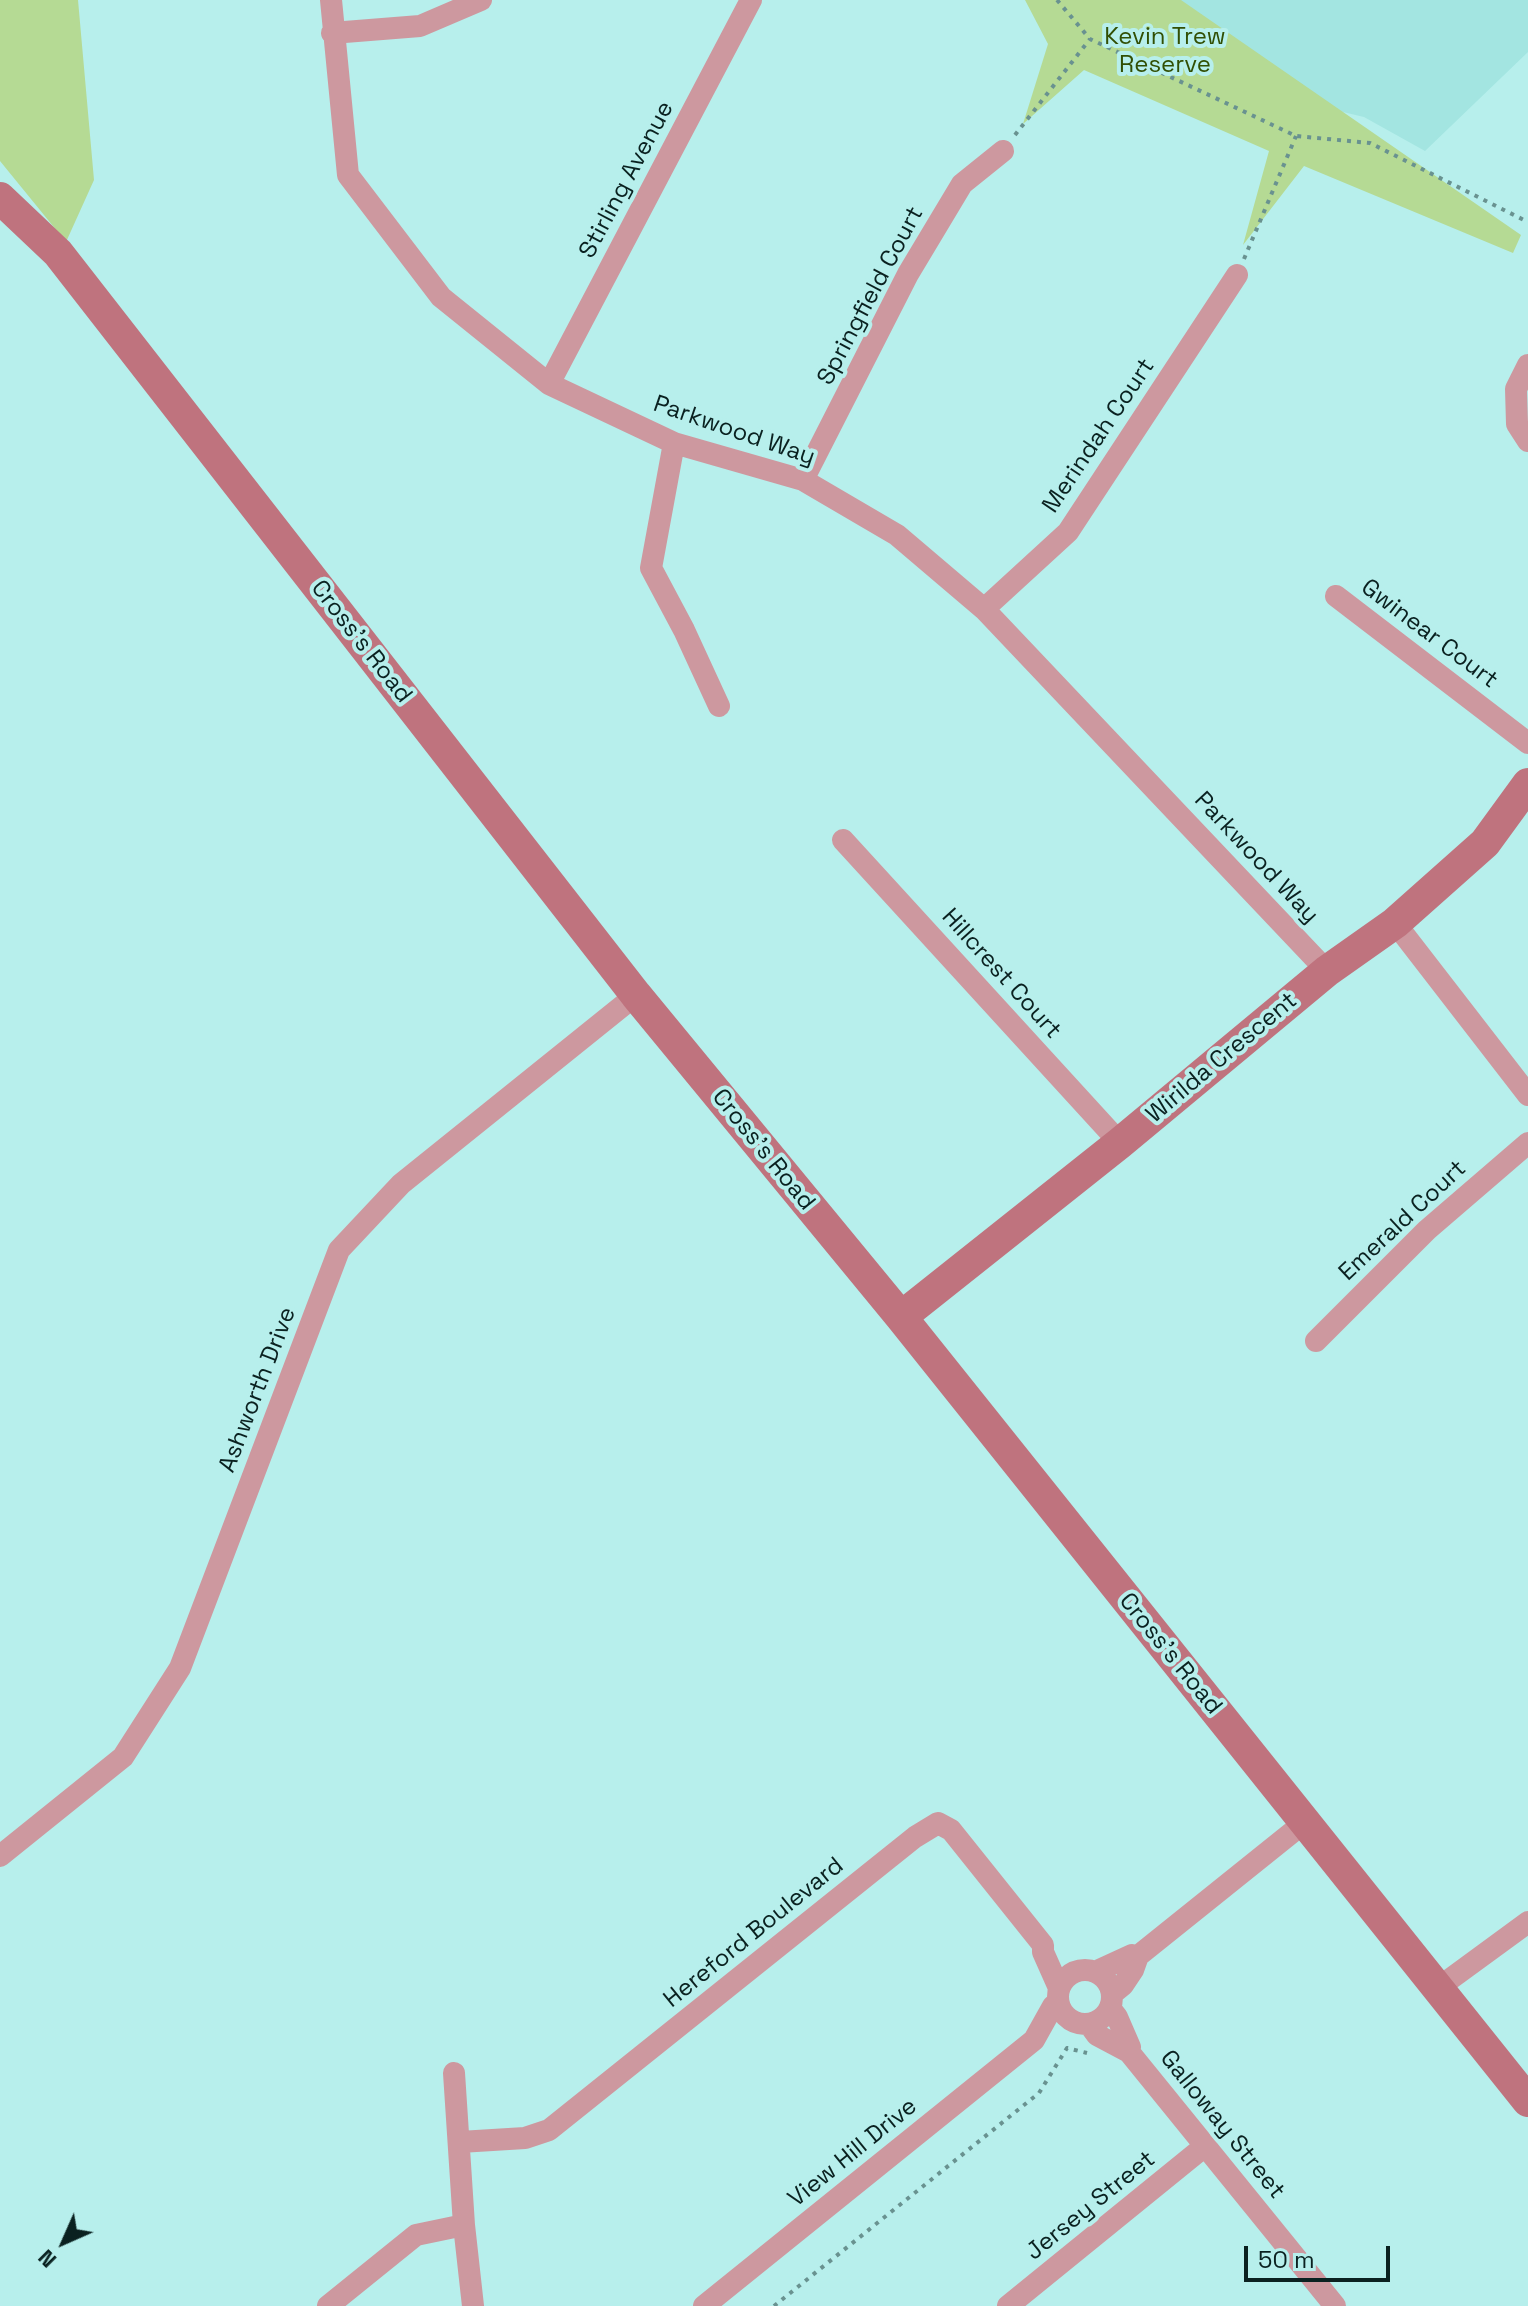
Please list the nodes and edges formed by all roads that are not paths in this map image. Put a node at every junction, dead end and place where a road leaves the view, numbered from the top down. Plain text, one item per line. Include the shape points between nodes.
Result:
1 (331, 0) edge
2 (481, 0) edge
3 (751, 0) edge
4 (332, 33) junction
5 (1003, 151) road end
6 (0, 198) edge
7 (1237, 275) road end
8 (1528, 365) edge
9 (549, 384) junction
10 (1528, 441) edge
11 (674, 443) junction
12 (803, 480) junction
13 (1336, 596) dead end
14 (984, 609) junction
15 (719, 706) dead end
16 (1528, 743) edge
17 (1528, 784) edge
18 (843, 840) dead end
19 (1395, 923) junction
20 (1327, 971) junction
21 (636, 995) junction
22 (1528, 1095) edge
23 (1120, 1143) junction
24 (1528, 1143) edge
25 (901, 1317) junction
26 (1316, 1341) dead end
27 (1305, 1822) junction
28 (0, 1856) edge
29 (1528, 1922) edge
30 (1043, 1945) junction
31 (1138, 1956) junction
32 (1088, 1971) junction
33 (1438, 1988) junction
34 (1059, 1995) junction
35 (1111, 2001) junction
36 (1083, 2024) junction
37 (1034, 2040) junction
38 (1129, 2052) junction
39 (454, 2073) dead end
40 (1528, 2101) edge
41 (460, 2142) junction
42 (1205, 2146) junction
43 (464, 2225) junction
44 (328, 2306) edge
45 (473, 2306) edge
46 (704, 2306) edge
47 (1008, 2306) edge
48 (1335, 2306) edge

1 - 4 street, Parkwood Way
2 - 4 street via 420,26
3 - 9 street, Stirling Avenue
4 - 9 street, Parkwood Way via 348,175 441,297
5 - 12 street, Springfield Court via 962,184 954,197 908,274
6 - 21 street, Cross's Road via 58,253
7 - 14 street, Merindah Court via 1068,532
8 - 10 street via 1516,389 1517,424
9 - 11 street, Parkwood Way
11 - 12 street, Parkwood Way
11 - 15 street via 651,568
12 - 14 street, Parkwood Way via 897,535
13 - 16 street, Gwinear Court
14 - 20 street, Parkwood Way
17 - 19 street, Wirilda Crescent via 1485,843
18 - 23 street, Hillcrest Court
19 - 20 street, Wirilda Crescent
19 - 22 street
20 - 23 street, Wirilda Crescent
21 - 25 street, Cross's Road
21 - 28 street, Ashworth Drive via 401,1184 339,1250 180,1668 123,1757
23 - 25 street, Wirilda Crescent
24 - 26 street, Emerald Court via 1427,1230
25 - 27 street, Cross's Road
27 - 31 street
27 - 33 street, Cross's Road
29 - 33 street
30 - 32 street, Hereford Boulevard
30 - 34 street, Hereford Boulevard
30 - 41 street, Hereford Boulevard via 951,1830 938,1823 549,2130 525,2138
31 - 32 street
31 - 35 street
32 - 34 street via 1068,1976
32 - 35 street via 1107,1981
33 - 40 street, Cross's Road
34 - 36 street via 1065,2015
34 - 37 street, View Hill Drive
35 - 36 street via 1102,2019
35 - 38 street, Galloway Street
36 - 37 street, View Hill Drive
36 - 38 street, Galloway Street
37 - 46 street, View Hill Drive
38 - 42 street, Galloway Street
39 - 41 street
41 - 43 street
42 - 47 street, Jersey Street
42 - 48 street, Galloway Street
43 - 44 street via 416,2235
43 - 45 street

